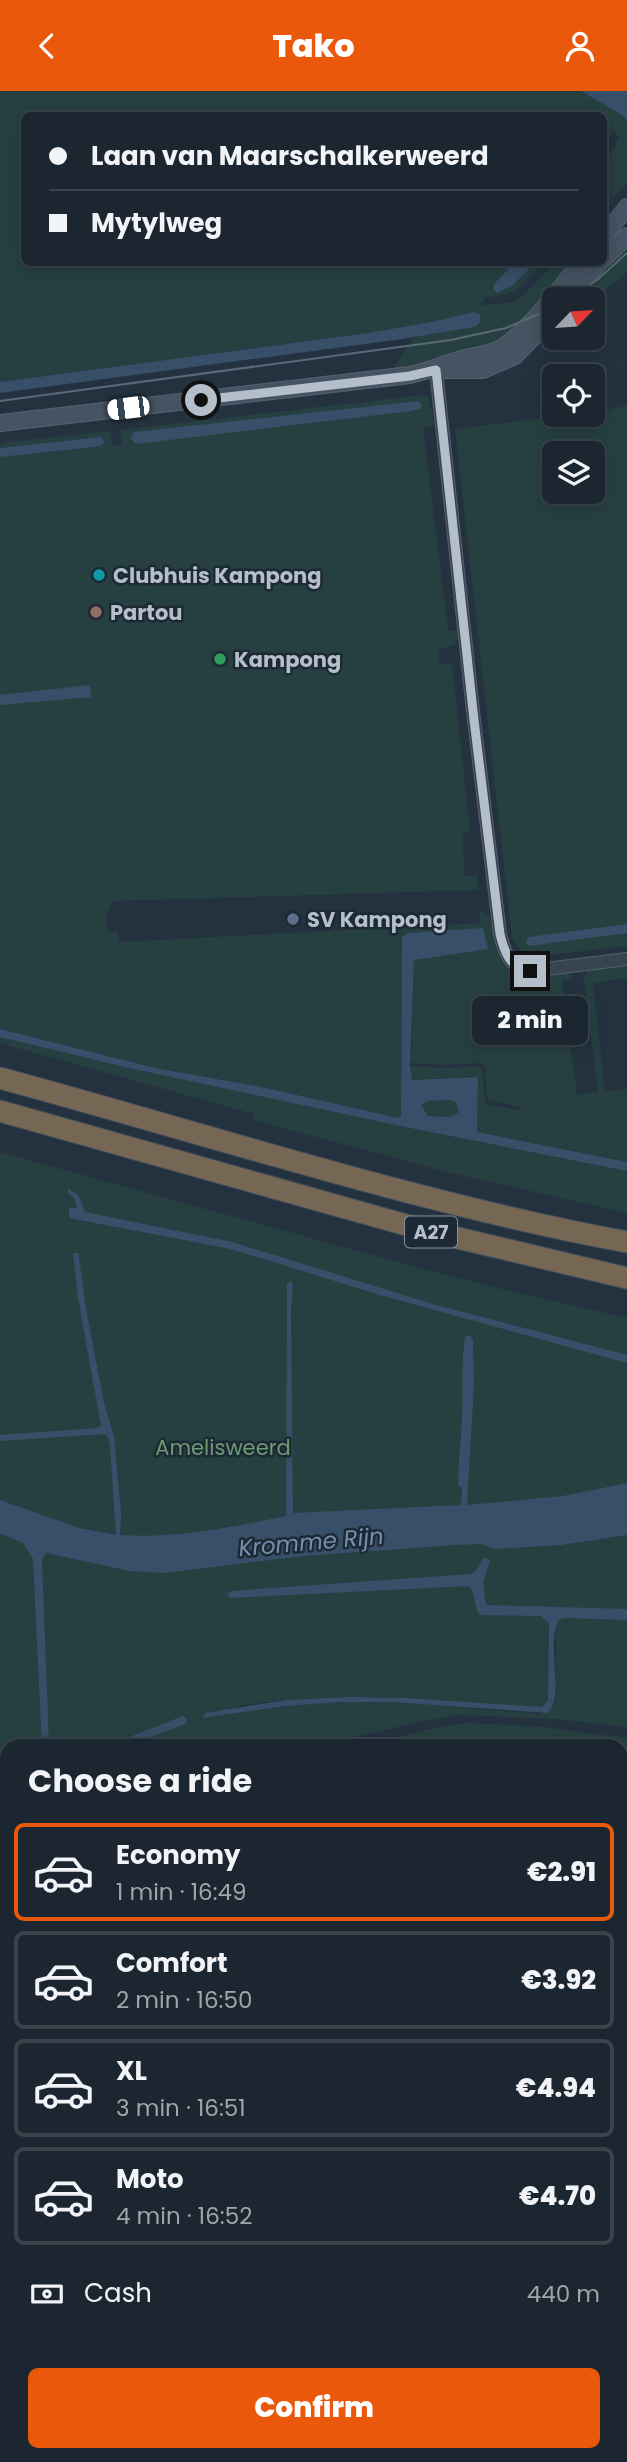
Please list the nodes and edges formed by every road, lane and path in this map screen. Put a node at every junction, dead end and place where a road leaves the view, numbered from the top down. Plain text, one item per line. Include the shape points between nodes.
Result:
1 (627, 207) edge
2 (607, 232) edge
3 (627, 236) edge
4 (607, 256) edge
5 (578, 266) edge
6 (596, 266) edge
7 (578, 287) edge
8 (542, 329) edge
9 (436, 370) junction
10 (0, 423) edge
11 (627, 959) edge
12 (0, 1078) edge
13 (0, 1111) edge
14 (627, 1242) edge
15 (627, 1278) edge

1 - 2 main road
3 - 4 main road
5 - 9 main road via 536,317 502,348
6 - 7 main road
8 - 9 main road via 516,356 484,370
9 - 10 main road
9 - 11 street via 504,950 515,966 530,971
12 - 14 highway, A27 via 359,1178
13 - 15 highway, A27 via 411,1226

